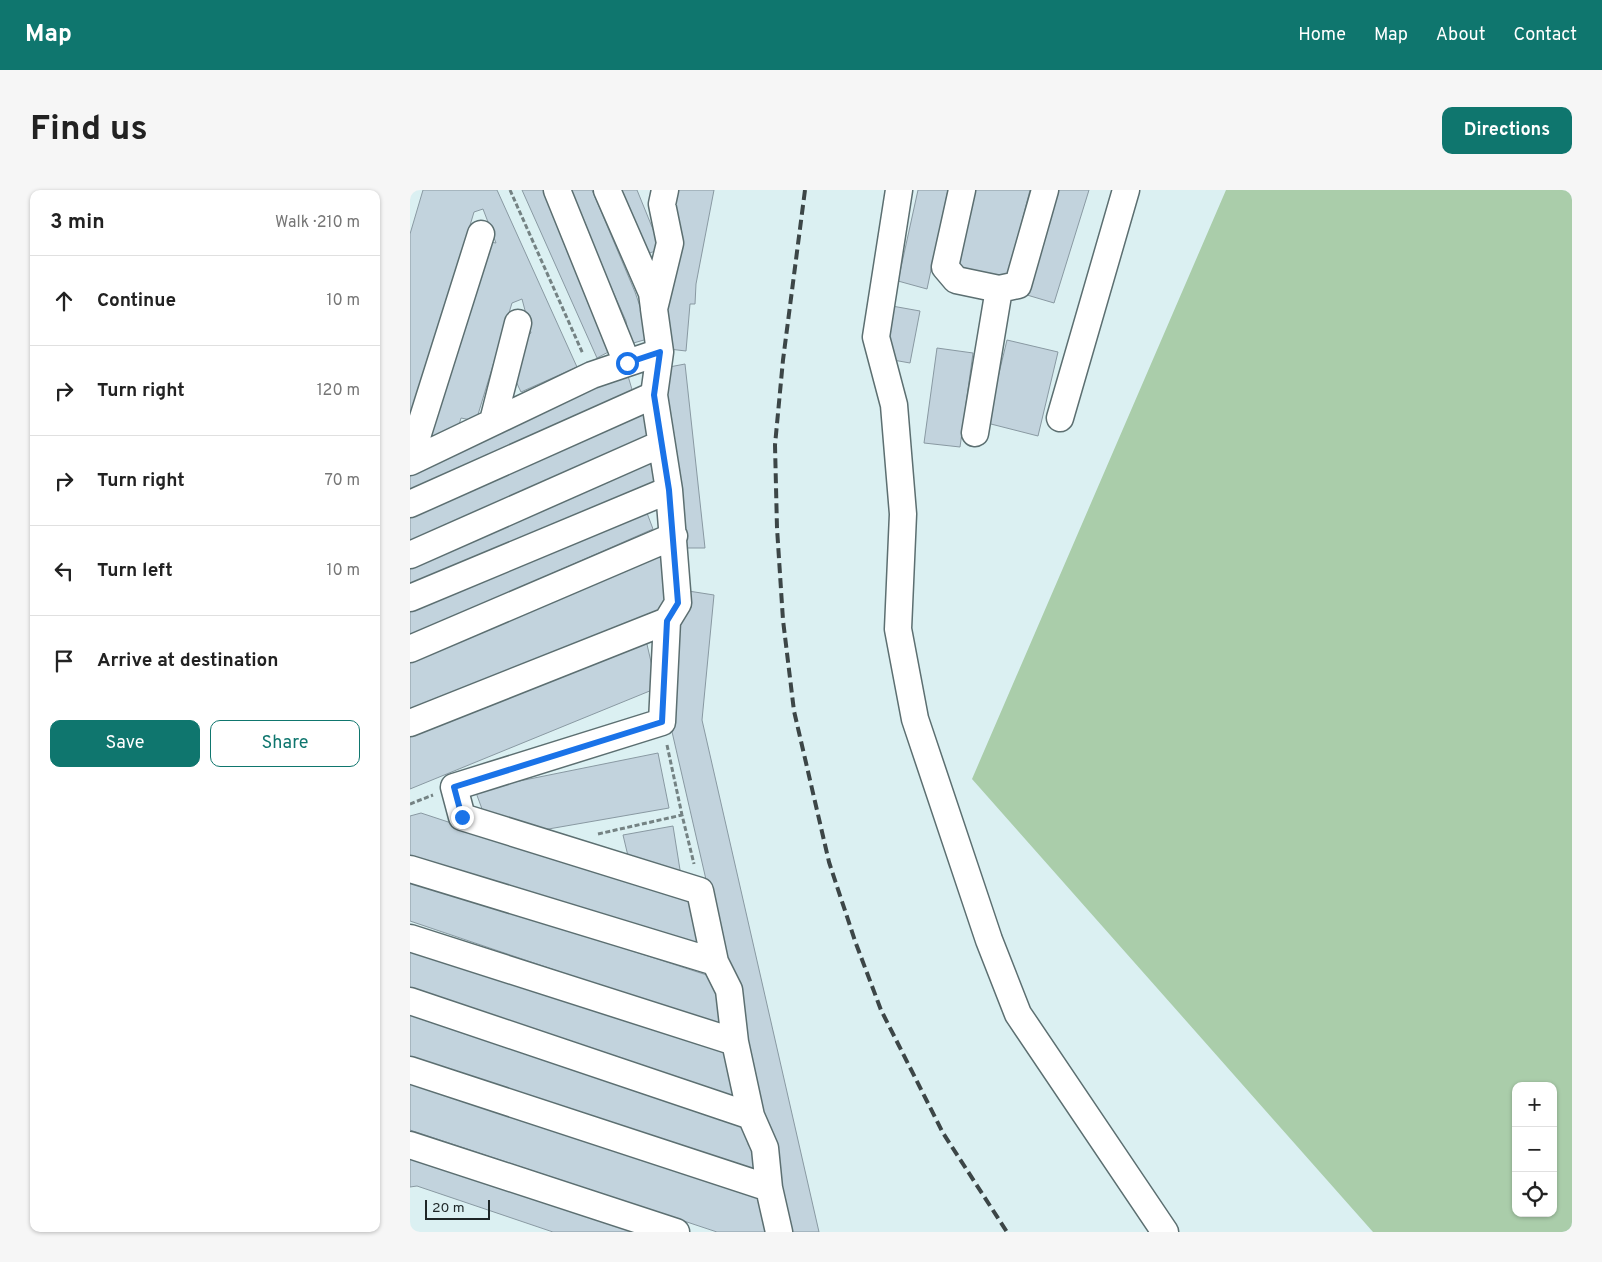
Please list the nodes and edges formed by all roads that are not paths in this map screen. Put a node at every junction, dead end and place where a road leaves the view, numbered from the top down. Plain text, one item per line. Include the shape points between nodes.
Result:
1 (557, 190) edge
2 (607, 190) edge
3 (899, 190) edge
4 (962, 190) edge
5 (1045, 190) edge
6 (1126, 190) edge
7 (661, 195) edge
8 (481, 234) dead end
9 (999, 289) junction
10 (654, 309) junction
11 (518, 323) dead end
12 (660, 352) junction
13 (627, 363) junction
14 (654, 395) junction
15 (1060, 418) dead end
16 (493, 420) junction
17 (975, 433) dead end
18 (661, 444) junction
19 (410, 461) edge
20 (669, 490) junction
21 (410, 504) edge
22 (674, 536) junction
23 (410, 555) edge
24 (410, 598) edge
25 (667, 621) junction
26 (410, 649) edge
27 (410, 723) edge
28 (410, 869) edge
29 (410, 938) edge
30 (715, 962) junction
31 (410, 1001) edge
32 (736, 1042) junction
33 (410, 1070) edge
34 (751, 1116) junction
35 (410, 1145) edge
36 (769, 1188) junction
37 (676, 1232) edge
38 (778, 1232) edge
39 (1165, 1232) edge

1 - 13 lane
2 - 10 lane via 652,293
3 - 39 lane via 876,337 894,405 903,514 898,629 915,719 989,940 1018,1014
4 - 9 lane via 945,267 956,280
5 - 9 lane via 1018,284
6 - 15 lane
7 - 10 lane via 670,243
8 - 19 lane
9 - 17 lane
10 - 12 lane
11 - 16 lane
12 - 13 lane
12 - 14 lane
13 - 16 lane via 592,375
14 - 18 lane
14 - 21 lane
16 - 19 lane
18 - 20 lane
18 - 23 lane
20 - 22 lane
20 - 24 lane
22 - 25 lane via 678,603
22 - 26 lane
25 - 27 lane
25 - 30 lane via 662,722 454,787 462,817 700,891
28 - 30 lane
29 - 32 lane
30 - 32 lane via 729,990
31 - 34 lane
32 - 34 lane
33 - 36 lane
34 - 36 lane via 765,1148
35 - 37 lane
36 - 38 lane

